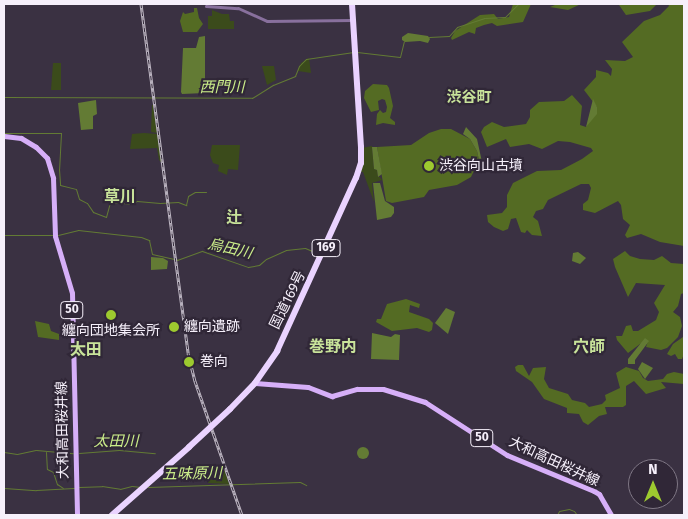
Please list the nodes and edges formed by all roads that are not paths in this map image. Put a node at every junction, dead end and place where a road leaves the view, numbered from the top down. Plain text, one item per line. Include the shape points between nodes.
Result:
1 (352, 4) edge
2 (206, 6) dead end
3 (354, 20) junction
4 (4, 136) edge
5 (255, 383) junction
6 (77, 515) edge
7 (112, 515) edge
8 (611, 515) edge

1 - 3 highway, 国道169号 / 169
2 - 3 street via 238,8 267,21
3 - 5 highway, 国道169号 / 169 via 361,163 277,351
4 - 6 main road, 大和高田桜井線 / 50 via 21,138 36,147 46,158 53,178 55,236 72,293
5 - 7 highway, 国道169号 / 169, bridge
5 - 8 main road, 大和高田桜井線 / 50 via 308,387 332,396 357,389 383,389 425,402 507,455 599,494

